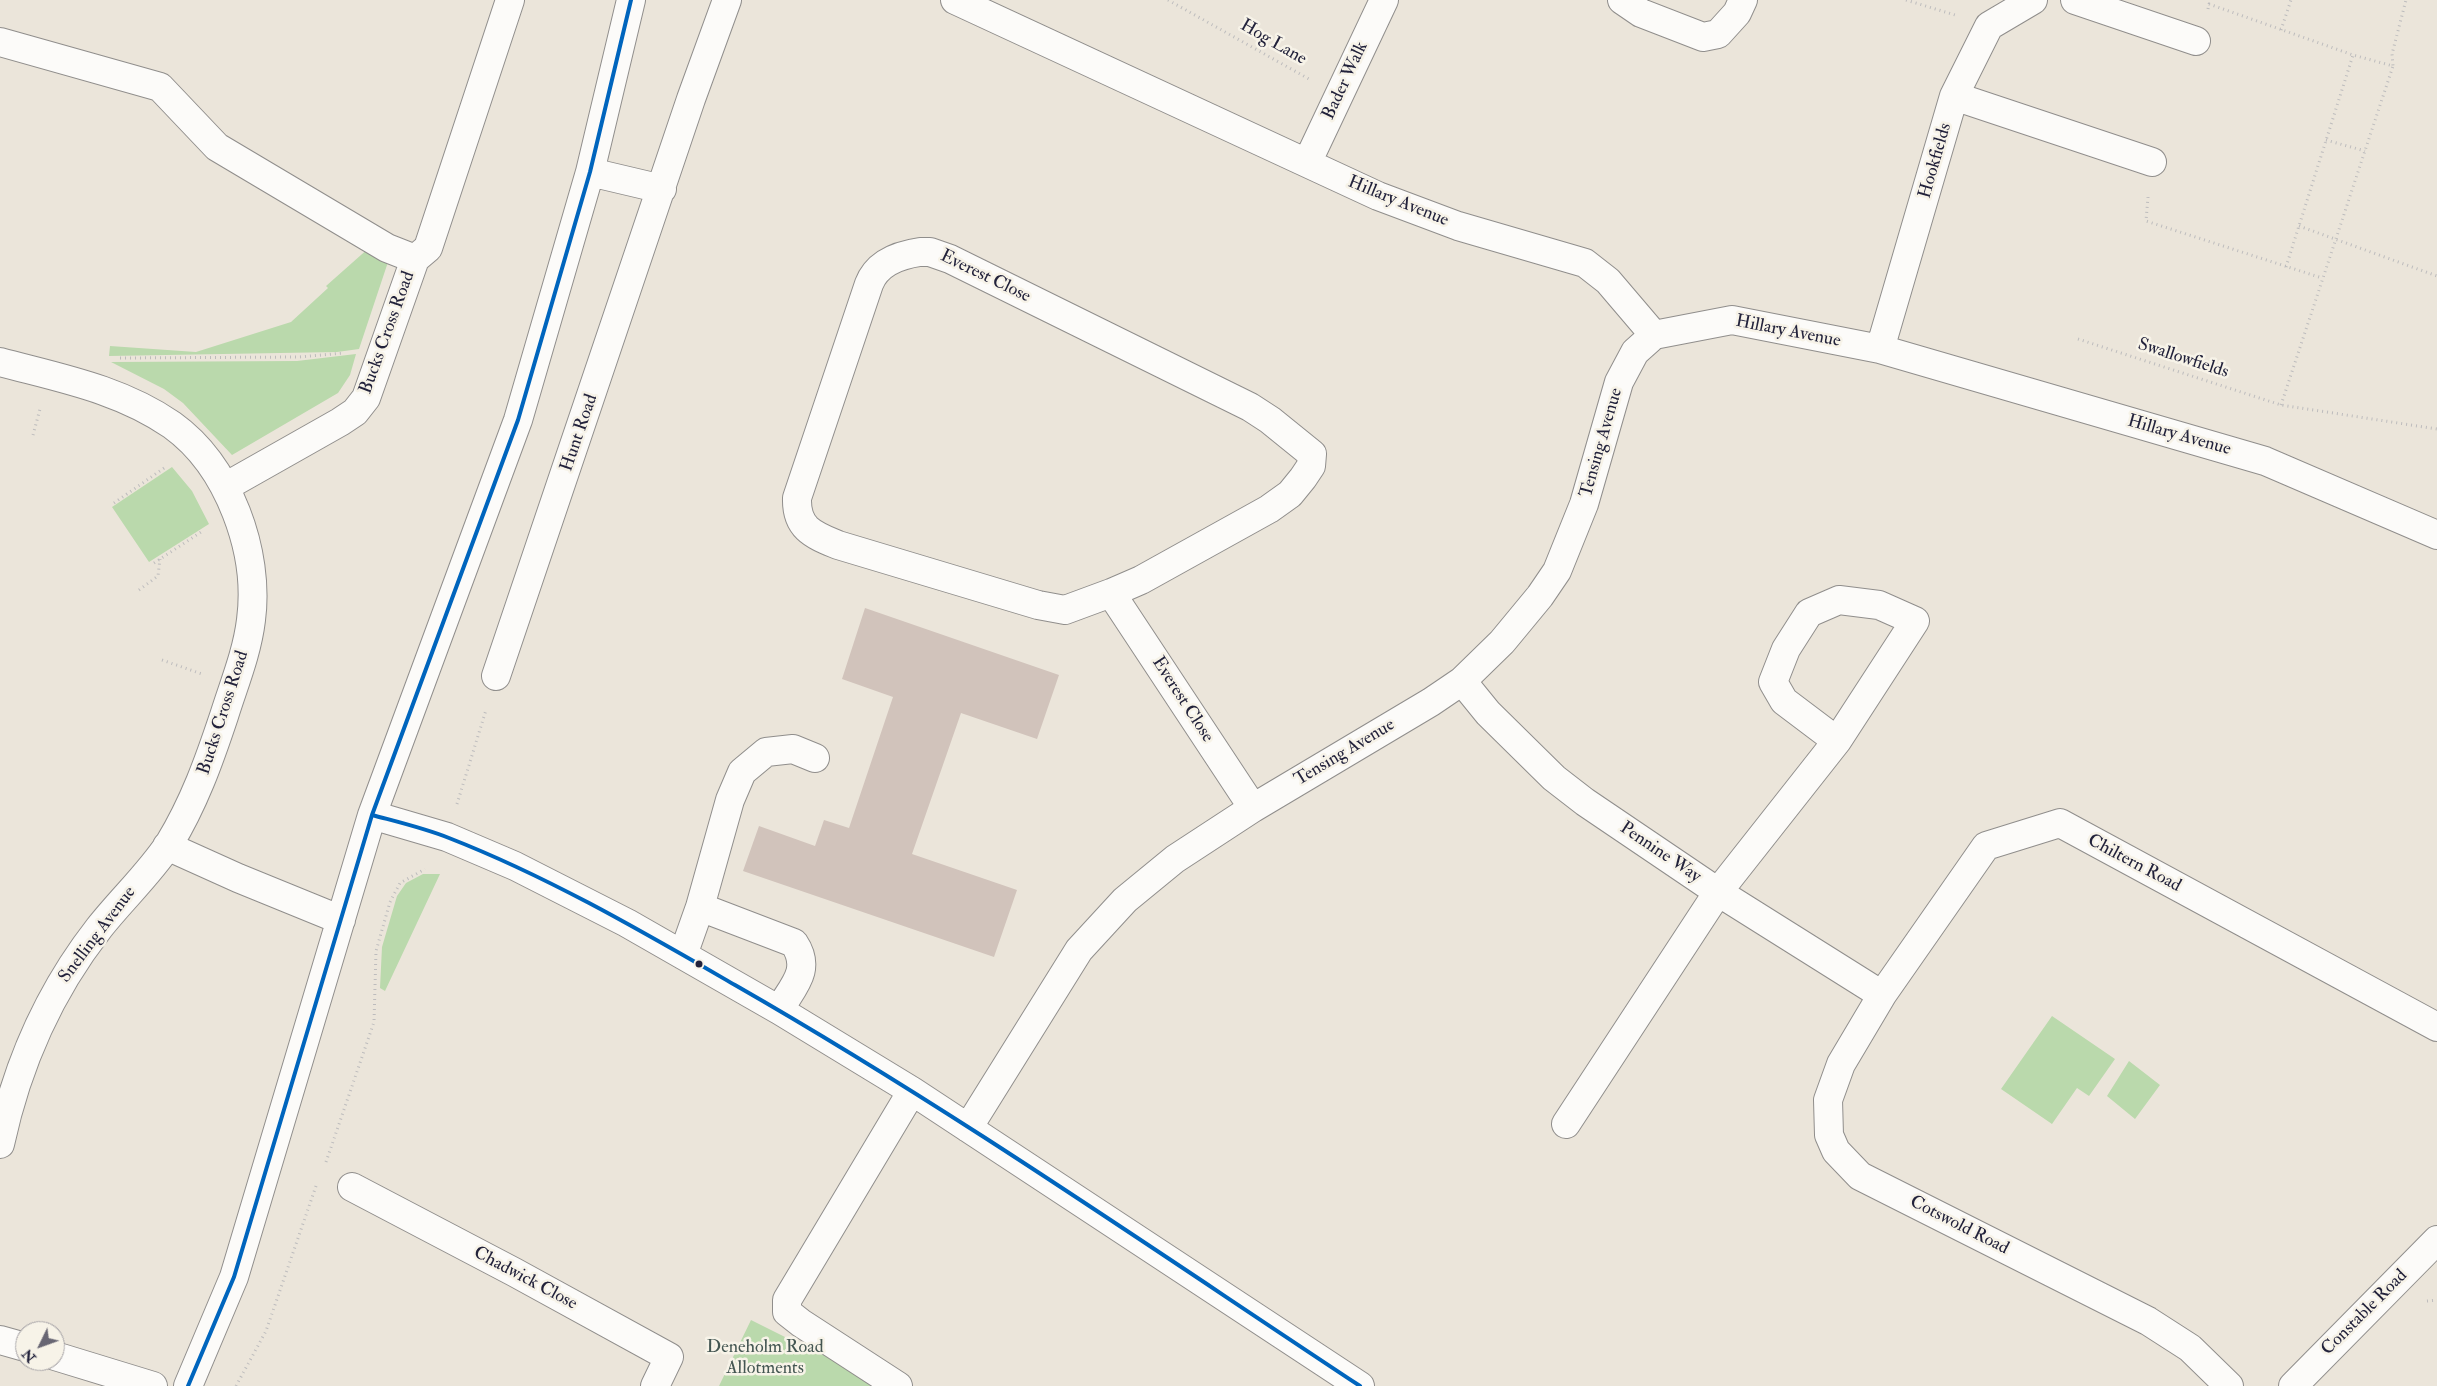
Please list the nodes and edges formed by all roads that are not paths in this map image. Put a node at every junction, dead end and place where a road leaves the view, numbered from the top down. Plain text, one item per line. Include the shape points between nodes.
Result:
1 (510, 0) edge
2 (631, 0) edge
3 (727, 0) edge
4 (955, 0) edge
5 (1384, 0) edge
6 (1622, 0) edge
7 (1744, 0) edge
8 (2033, 0) edge
9 (2075, 0) edge
10 (2196, 41) road end
11 (0, 42) edge
12 (1954, 96) junction
13 (2152, 162) road end
14 (1307, 163) junction
15 (590, 172) junction
16 (662, 189) junction
17 (415, 259) junction
18 (1654, 335) junction
19 (1880, 350) junction
20 (0, 362) edge
21 (225, 487) junction
22 (2437, 535) edge
23 (1111, 593) junction
24 (496, 676) road end
25 (1462, 680) junction
26 (1837, 741) junction
27 (815, 758) dead end
28 (1252, 808) junction
29 (372, 816) junction
30 (167, 846) junction
31 (1718, 892) junction
32 (700, 907) junction
33 (341, 920) junction
34 (683, 954) junction
35 (1882, 995) junction
36 (780, 1010) junction
37 (2437, 1027) edge
38 (912, 1091) junction
39 (1566, 1124) dead end
40 (968, 1128) junction
41 (0, 1144) edge
42 (352, 1187) dead end
43 (2436, 1243) edge
44 (0, 1340) edge
45 (15, 1344) edge
46 (65, 1359) edge
47 (153, 1386) edge
48 (188, 1386) edge
49 (655, 1386) edge
50 (898, 1386) edge
51 (1360, 1386) edge
52 (2229, 1386) edge
53 (2293, 1386) edge

1 - 17 street, Bucks Cross Road via 428,248
2 - 15 street
3 - 16 street, Hunt Road
4 - 14 street, Hillary Avenue
5 - 14 street, Bader Walk
6 - 7 street via 1641,13 1703,37 1718,34
8 - 12 street, Hookfields via 1989,26
9 - 10 street
11 - 17 street via 160,88 218,147 388,248
12 - 13 street
12 - 19 street, Hookfields
14 - 18 street, Hillary Avenue via 1438,219 1585,263 1608,281
15 - 16 street
15 - 29 street via 518,420
16 - 24 street, Hunt Road
17 - 21 street, Bucks Cross Road via 362,405 340,422
18 - 19 street, Hillary Avenue via 1732,320
18 - 25 street, Tensing Avenue via 1635,352 1619,382 1584,504 1557,571 1502,642
19 - 22 street, Hillary Avenue via 2265,461
20 - 21 street, Bucks Cross Road via 122,396 175,428 193,445
21 - 30 street, Bucks Cross Road via 236,510 252,563 251,620 245,651 206,771
23 - 23 street, Everest Close via 1071,608 1056,609 838,545 807,530 798,510 799,492 873,273 882,266 920,252 950,259 1250,407 1312,454 1308,471 1282,500
23 - 28 street, Everest Close
25 - 28 street, Tensing Avenue
25 - 31 street, Pennine Way via 1488,713 1554,778
26 - 26 street via 1784,701 1772,682 1786,649 1809,613 1839,600 1879,605 1915,621
26 - 31 street
27 - 32 street via 793,749 766,752 742,772 730,800
28 - 40 street, Tensing Avenue via 1174,859 1108,916 1074,958
29 - 33 street
29 - 34 street via 447,838 515,866
30 - 33 street
30 - 41 street, Snelling Avenue via 99,927 51,1000 27,1051
31 - 35 street, Pennine Way
31 - 39 street
32 - 34 street
32 - 36 street via 794,943 803,962 802,971
33 - 48 street via 234,1277
34 - 36 street
35 - 37 street, Chiltern Road via 1986,846 2060,823
35 - 52 street, Cotswold Road via 1841,1064 1829,1091 1829,1135 1852,1170 2174,1336
36 - 38 street
38 - 40 street
38 - 50 street via 787,1306 787,1312 801,1323
40 - 51 street
42 - 49 street, Chadwick Close via 669,1357
43 - 53 street, Constable Road
44 - 45 street
46 - 47 street

